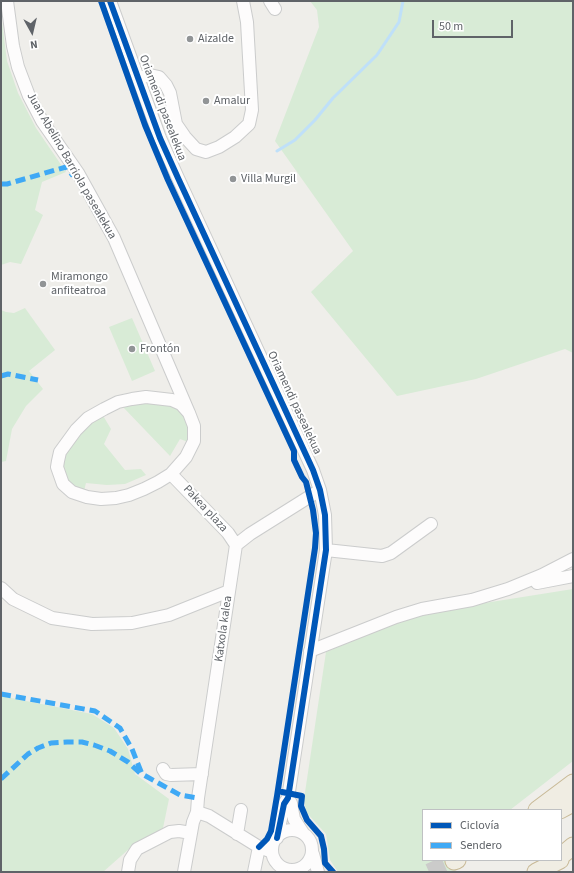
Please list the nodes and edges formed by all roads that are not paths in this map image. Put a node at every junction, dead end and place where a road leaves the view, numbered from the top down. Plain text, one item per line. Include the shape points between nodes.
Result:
1 (7, 1) edge
2 (110, 1) edge
3 (242, 1) edge
4 (139, 78) junction
5 (190, 414) junction
6 (172, 474) junction
7 (320, 490) junction
8 (430, 524) dead end
9 (236, 545) junction
10 (326, 550) junction
11 (573, 559) edge
12 (573, 576) edge
13 (1, 588) edge
14 (508, 589) junction
15 (229, 591) junction
16 (310, 651) junction
17 (163, 768) dead end
18 (202, 774) junction
19 (573, 784) edge
20 (288, 798) junction
21 (573, 802) edge
22 (538, 809) edge
23 (562, 809) edge
24 (242, 810) dead end
25 (197, 812) junction
26 (191, 833) junction
27 (302, 833) junction
28 (237, 834) junction
29 (277, 838) junction
30 (573, 846) edge
31 (259, 847) junction
32 (272, 852) junction
33 (313, 854) junction
34 (573, 854) edge
35 (562, 856) edge
36 (562, 858) edge
37 (556, 861) edge
38 (282, 870) edge
39 (299, 870) junction
40 (128, 872) edge
41 (184, 872) edge
42 (254, 872) edge
43 (317, 872) edge
44 (536, 872) edge

1 - 5 street, Juan Abelino Barriola pasealekua via 12,46 29,96 42,121 78,173 114,238
2 - 4 street, Oriamendi pasealekua
3 - 4 street, Oriamendi pasealekua via 247,22 252,110 249,124 235,137 206,152 196,149 176,124 166,85 159,77 150,74
4 - 7 street, Oriamendi pasealekua via 160,138
5 - 6 street via 194,426 194,441 186,457
5 - 6 street via 181,404 162,398 146,397 118,402 88,418 76,430 60,452 57,467 63,484 72,492 101,499 129,495
6 - 9 street, Pakea plaza via 228,533
7 - 9 street
7 - 10 street, Oriamendi pasealekua via 325,515
8 - 10 street via 391,553 382,556
9 - 15 street, Katxola kalea
10 - 16 street, Oriamendi pasealekua
11 - 14 street
12 - 14 street
13 - 15 street via 13,599 52,618 92,624 132,623 169,615
14 - 16 street via 396,617
15 - 18 street, Katxola kalea
16 - 20 street, Oriamendi pasealekua
17 - 18 street via 166,774 171,775
18 - 25 street, Katxola kalea
19 - 22 highway
20 - 27 street, Oriamendi pasealekua
20 - 29 street, Oriamendi pasealekua via 284,804
21 - 23 highway
24 - 28 street
25 - 26 street, Katxola kalea
25 - 28 street via 209,816
26 - 40 street via 170,832 137,849 130,860
26 - 41 street, Katxola kalea
27 - 29 street via 293,830 283,832
27 - 33 street via 310,839
28 - 31 street
29 - 32 street via 272,846
30 - 35 highway
31 - 32 street
31 - 42 street
32 - 38 street via 275,862
33 - 39 street via 308,864
33 - 43 street
34 - 36 highway
37 - 44 highway
38 - 39 street
39 - 43 street

